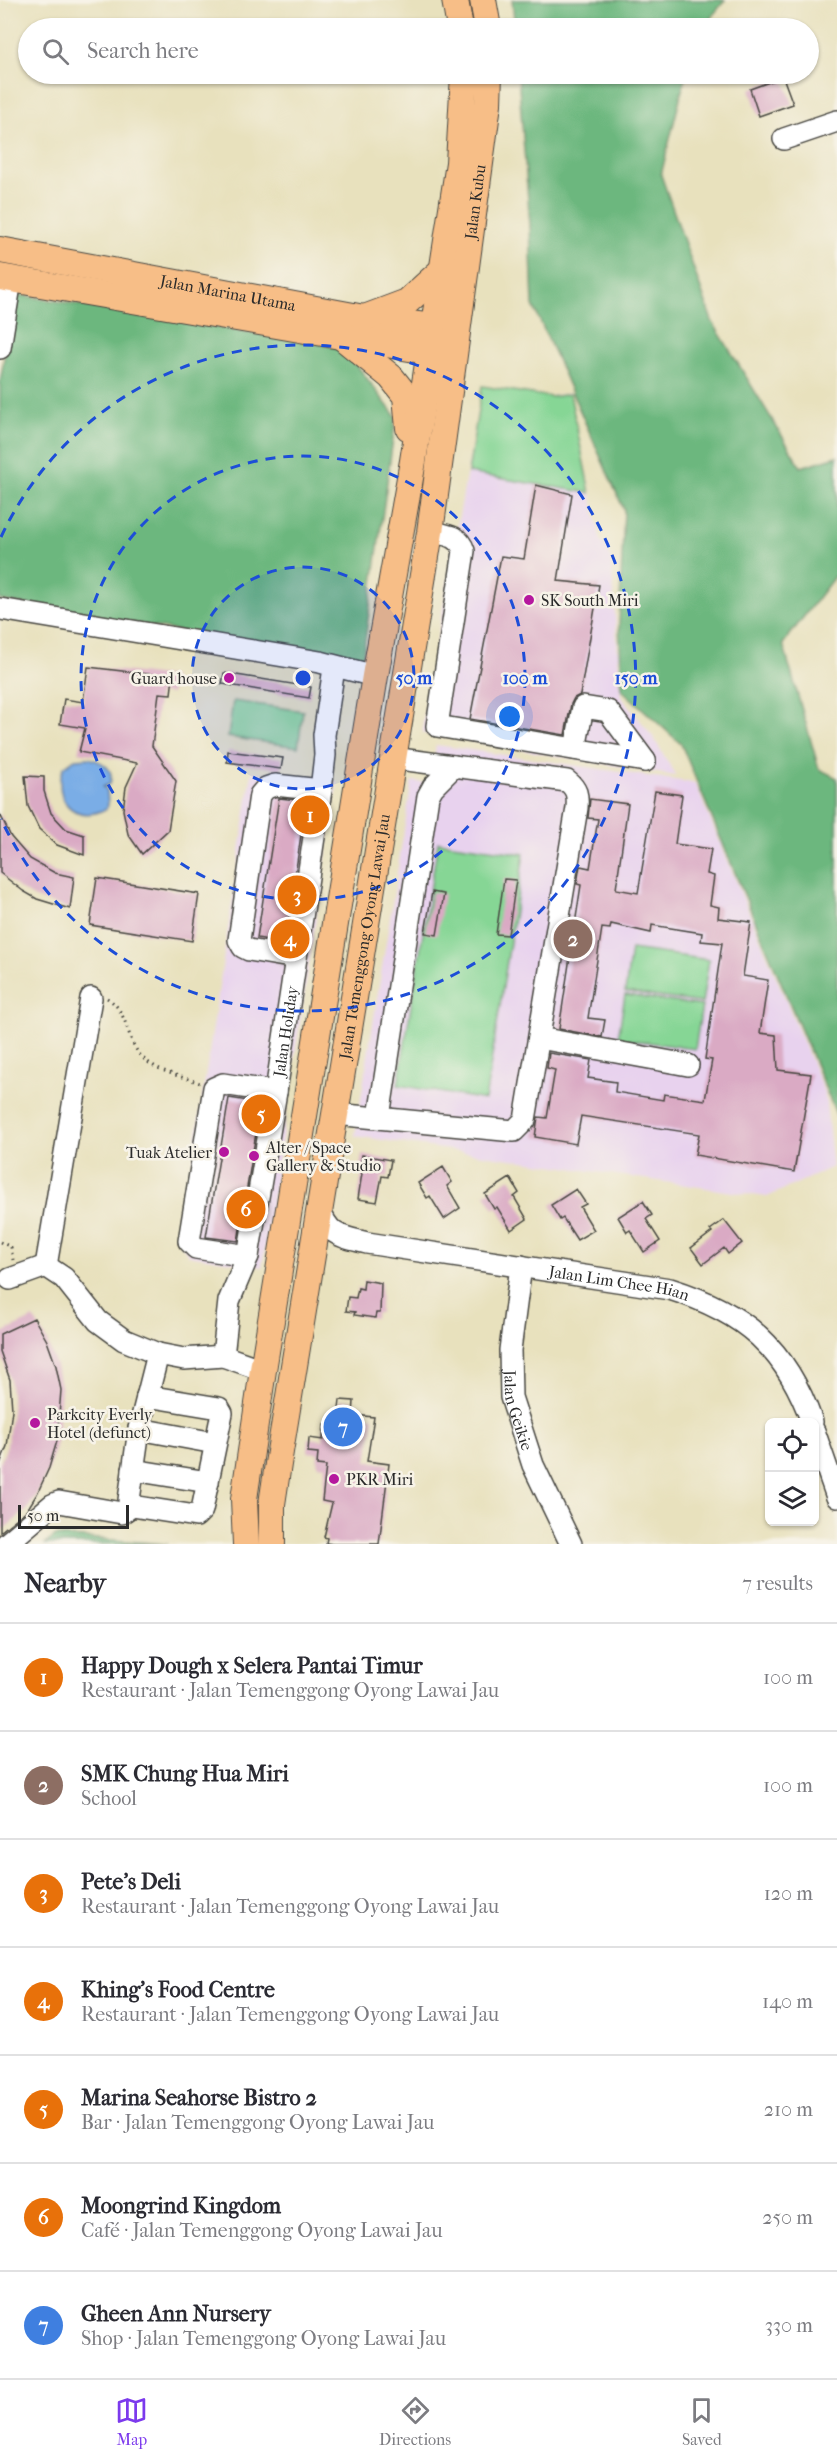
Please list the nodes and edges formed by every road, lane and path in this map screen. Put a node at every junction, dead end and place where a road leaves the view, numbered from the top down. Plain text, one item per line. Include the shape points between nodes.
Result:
1 (456, 0) edge
2 (483, 0) edge
3 (459, 18) edge
4 (486, 18) edge
5 (463, 84) edge
6 (489, 84) edge
7 (837, 121) edge
8 (784, 139) dead end
9 (0, 250) edge
10 (441, 271) junction
11 (5, 278) edge
12 (364, 318) junction
13 (340, 335) junction
14 (443, 341) junction
15 (0, 348) edge
16 (413, 461) junction
17 (430, 532) junction
18 (0, 609) edge
19 (334, 668) junction
20 (375, 676) junction
21 (575, 749) dead end
22 (392, 758) junction
23 (454, 766) junction
24 (321, 790) junction
25 (296, 958) junction
26 (91, 998) joint
27 (538, 1038) junction
28 (688, 1065) dead end
29 (214, 1088) junction
30 (276, 1092) junction
31 (335, 1114) junction
32 (379, 1117) junction
33 (319, 1209) junction
34 (0, 1242) edge
35 (367, 1243) junction
36 (248, 1256) junction
37 (311, 1261) junction
38 (46, 1266) junction
39 (521, 1266) junction
40 (13, 1278) joint
41 (305, 1302) junction
42 (158, 1354) junction
43 (224, 1356) junction
44 (263, 1370) junction
45 (147, 1396) junction
46 (811, 1418) edge
47 (140, 1429) junction
48 (283, 1431) junction
49 (215, 1443) junction
50 (819, 1445) edge
51 (133, 1470) junction
52 (208, 1482) junction
53 (837, 1497) edge
54 (132, 1506) junction
55 (6, 1544) edge
56 (246, 1544) edge
57 (272, 1544) edge
58 (571, 1544) edge

1 - 3 main road
2 - 4 main road
5 - 10 main road, Jalan Kubu via 459,163
6 - 14 main road, Jalan Kubu via 488,105
7 - 8 street
9 - 12 main road, Jalan Marina Utama
10 - 12 main road via 407,302
10 - 14 main road, Jalan Kubu
11 - 13 main road, Jalan Marina Utama
11 - 15 street
12 - 14 main road, Jalan Marina Utama
13 - 14 main road, Jalan Marina Utama
13 - 16 main road via 391,377 405,396
14 - 16 main road, Jalan Temenggong Oyong Lawai Jau
14 - 17 main road, Jalan Temenggong Oyong Lawai Jau
16 - 20 main road, Jalan Temenggong Oyong Lawai Jau
17 - 21 street via 456,536 464,550 437,726
17 - 22 main road, Jalan Temenggong Oyong Lawai Jau
18 - 19 street via 226,645
19 - 20 street
19 - 24 street, Jalan Holiday
20 - 44 main road, Jalan Temenggong Oyong Lawai Jau
22 - 23 street
22 - 31 main road, Jalan Temenggong Oyong Lawai Jau
23 - 27 street via 567,781 578,796
23 - 32 street via 428,796
24 - 25 street, Jalan Holiday
24 - 25 street via 275,785 260,795 239,940 249,950
25 - 30 street, Jalan Holiday
26 - 29 path via 103,996 115,1003 134,1046 156,1068
26 - 38 street
27 - 28 street
27 - 32 street via 525,1120 514,1131
29 - 30 street via 223,1084
29 - 36 street via 189,1241 196,1248
30 - 36 street, Jalan Holiday
31 - 32 street
31 - 33 main road, Jalan Temenggong Oyong Lawai Jau
33 - 35 street, Jalan Lim Chee Hian via 332,1232
33 - 37 main road, Jalan Temenggong Oyong Lawai Jau
34 - 40 path via 11,1247
35 - 37 street, Jalan Lim Chee Hian via 333,1248
35 - 39 street, Jalan Lim Chee Hian
36 - 43 street, Jalan Holiday via 229,1301
37 - 41 main road, Jalan Temenggong Oyong Lawai Jau
38 - 40 street
38 - 42 street via 64,1278 98,1321 124,1340
39 - 46 street, Jalan Lim Chee Hian via 670,1289 704,1299 760,1336 784,1365
39 - 58 street, Jalan Geikie via 510,1350 511,1397 533,1465
41 - 44 main road
41 - 48 main road, Jalan Temenggong Oyong Lawai Jau
42 - 43 street via 184,1359
42 - 45 street
43 - 44 street
44 - 48 main road
44 - 56 main road, Jalan Temenggong Oyong Lawai Jau via 244,1499
45 - 47 street
45 - 49 street via 219,1408 222,1413
47 - 49 street
47 - 51 street
48 - 57 main road, Jalan Temenggong Oyong Lawai Jau via 272,1504
49 - 52 street
50 - 53 street
51 - 52 street
51 - 54 street via 129,1500
52 - 54 street via 202,1510 196,1516
54 - 55 street via 122,1513 59,1502

